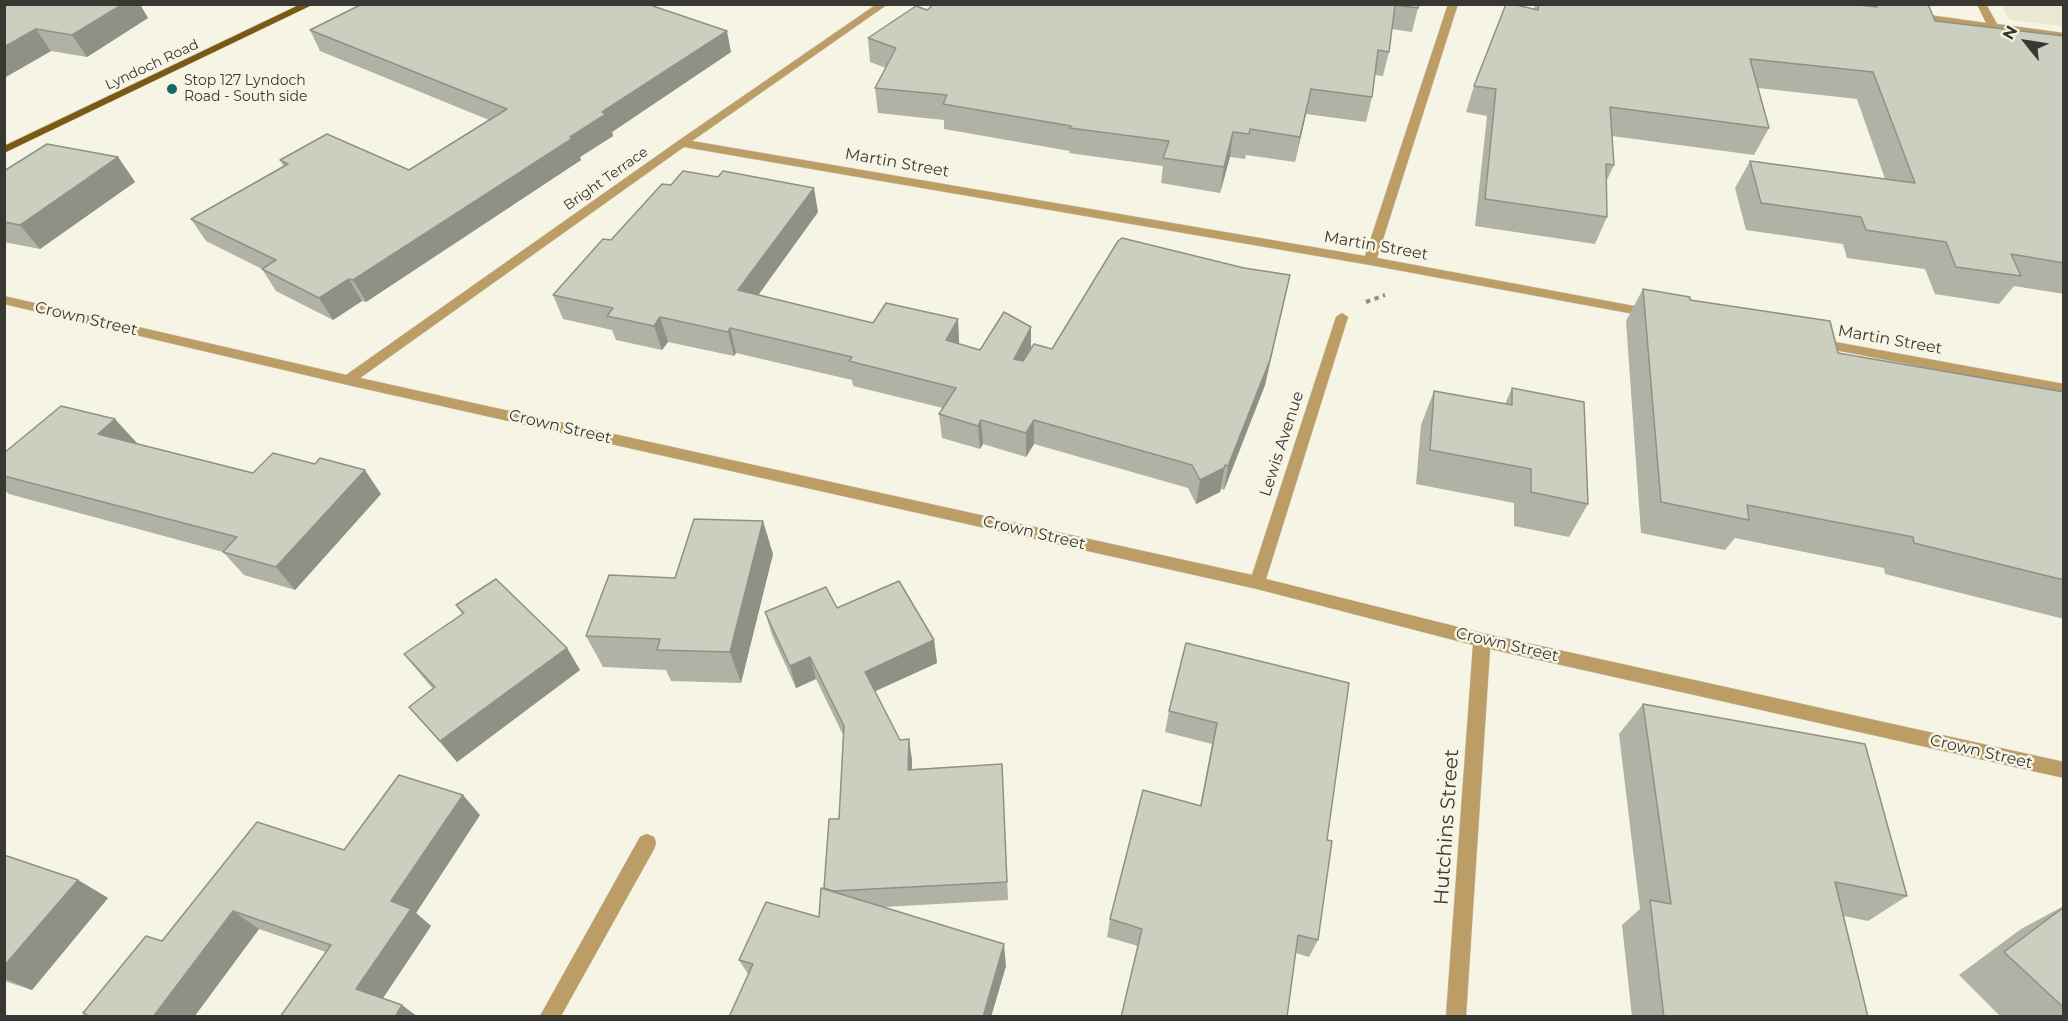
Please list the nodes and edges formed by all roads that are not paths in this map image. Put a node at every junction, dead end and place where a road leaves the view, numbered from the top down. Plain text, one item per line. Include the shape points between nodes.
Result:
1 (310, 4) edge
2 (884, 4) edge
3 (1453, 4) edge
4 (1981, 4) edge
5 (1900, 15) edge
6 (1992, 26) junction
7 (2064, 36) edge
8 (682, 143) junction
9 (4, 150) edge
10 (1370, 261) junction
11 (4, 300) edge
12 (1664, 315) edge
13 (1342, 317) dead end
14 (1805, 341) edge
15 (348, 380) junction
16 (2064, 388) edge
17 (1257, 583) junction
18 (1482, 640) junction
19 (2064, 770) edge
20 (647, 843) dead end
21 (550, 1017) edge
22 (1456, 1017) edge

1 - 9 main road, Lyndoch Road
2 - 8 street, Bright Terrace
3 - 10 street
4 - 6 street
5 - 6 street
6 - 7 street
8 - 10 street, Martin Street
8 - 15 street, Bright Terrace
10 - 12 street, Martin Street
11 - 15 street, Crown Street
13 - 17 street, Lewis Avenue
14 - 16 street, Martin Street
15 - 17 street, Crown Street
17 - 18 street, Crown Street
18 - 19 street, Crown Street
18 - 22 street, Hutchins Street
20 - 21 street

